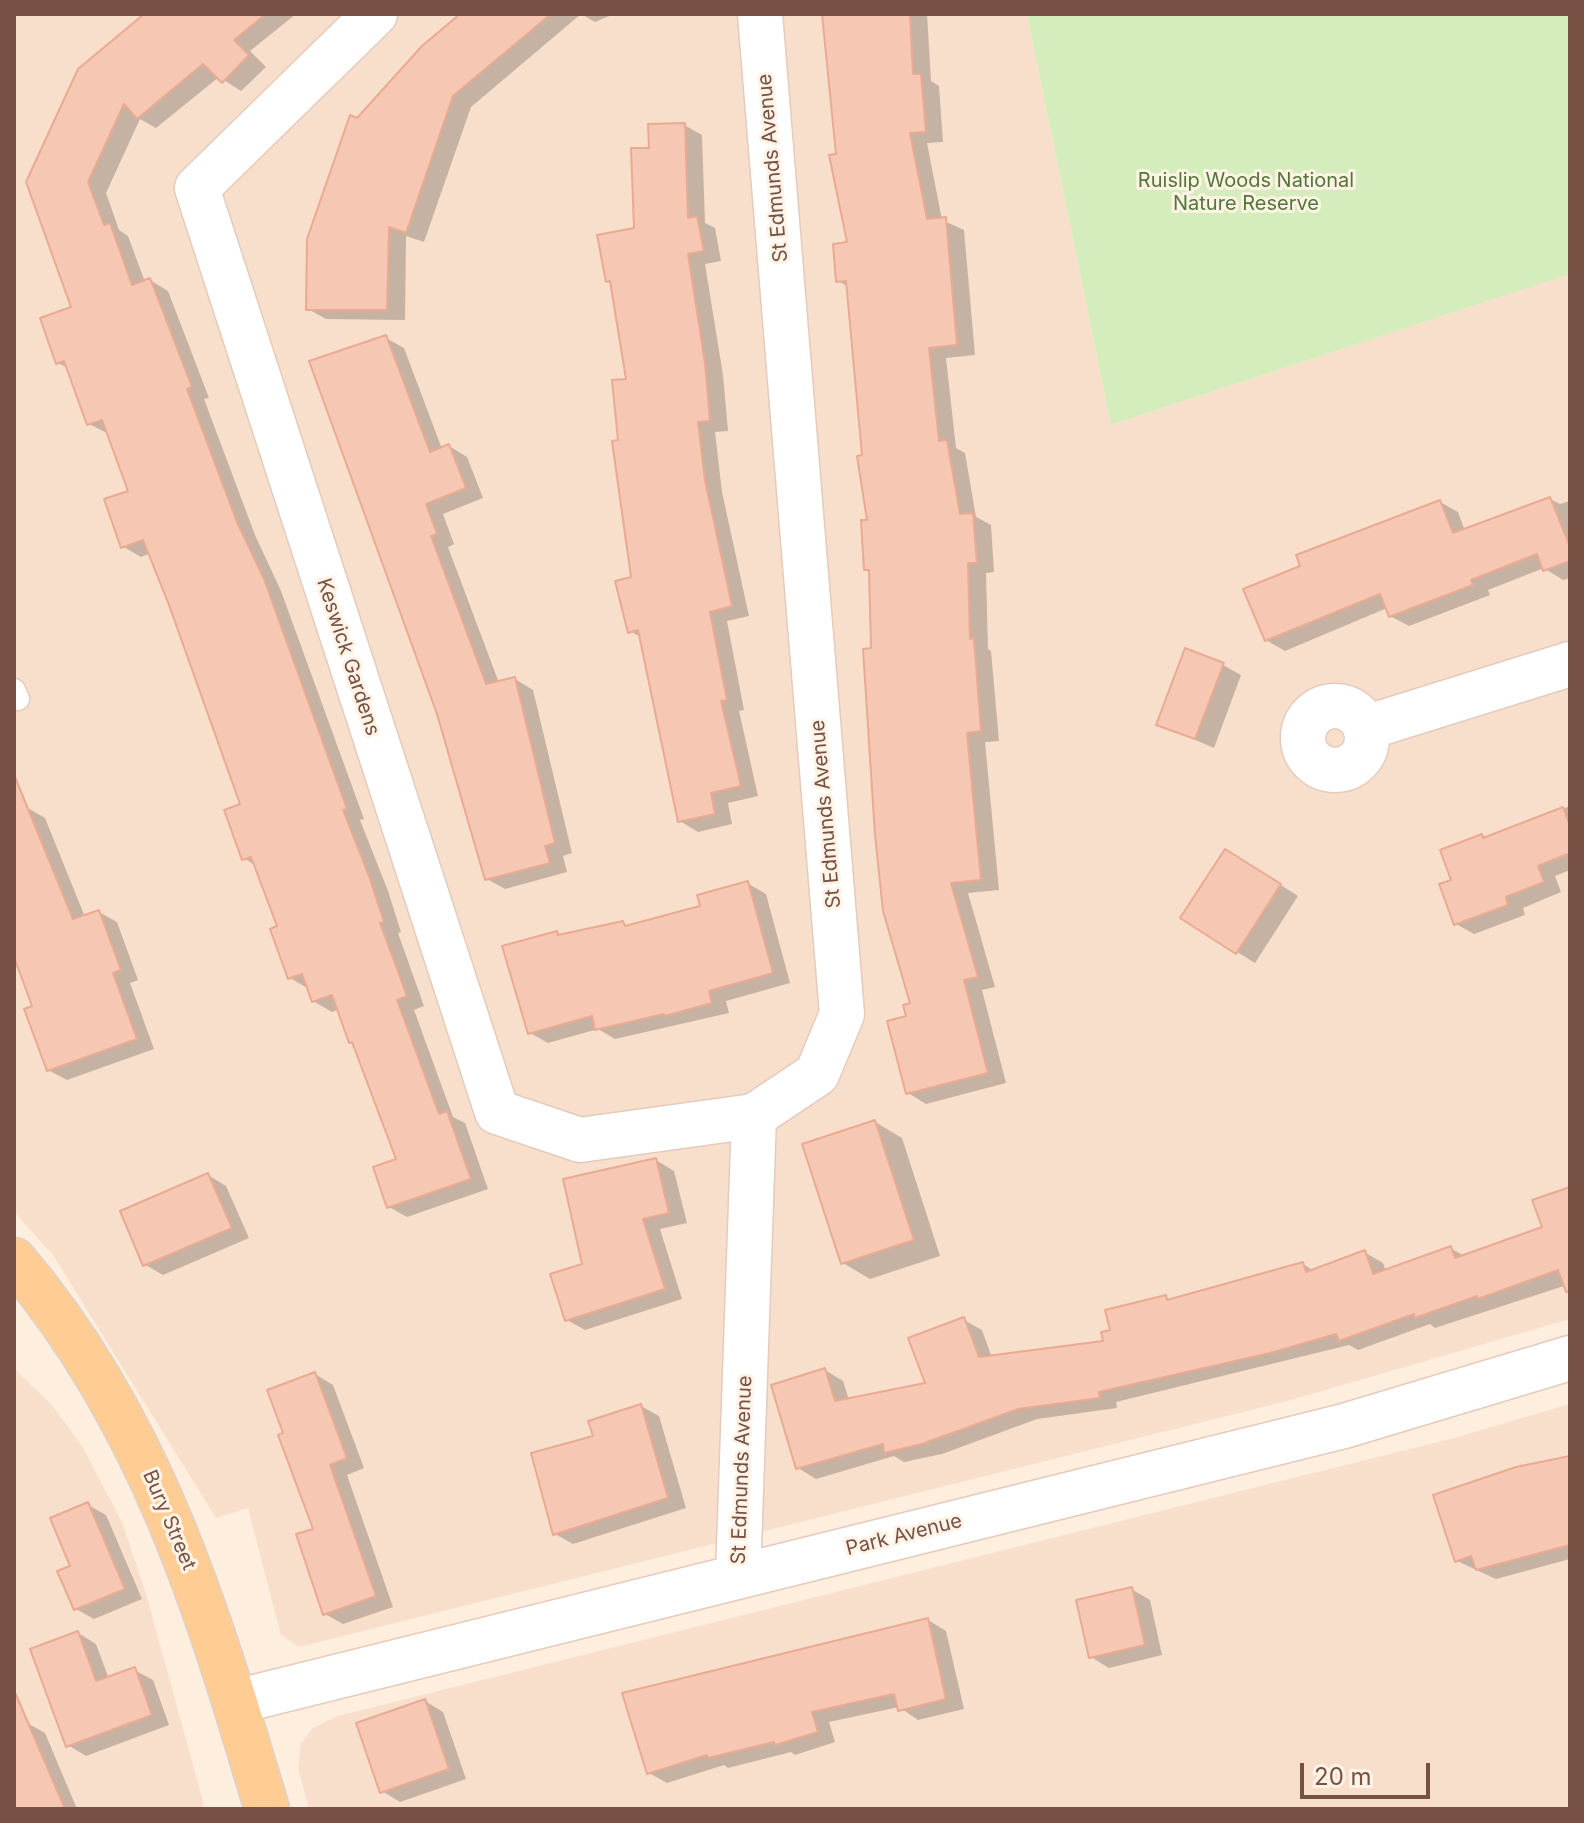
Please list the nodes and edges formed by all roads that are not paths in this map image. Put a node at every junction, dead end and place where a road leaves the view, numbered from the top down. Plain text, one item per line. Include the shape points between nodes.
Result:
1 (375, 14) edge
2 (760, 14) edge
3 (1570, 664) edge
4 (1365, 728) dead end
5 (754, 1116) junction
6 (21, 1280) edge
7 (1570, 1358) edge
8 (738, 1576) junction
9 (235, 1702) junction
10 (267, 1809) edge

1 - 5 street, Keswick Gardens via 197,188 497,1112 580,1140
2 - 5 street, St Edmunds Avenue via 842,1014 817,1074
3 - 4 street
5 - 8 street, St Edmunds Avenue
6 - 9 main road, Bury Street via 124,1416 188,1560
7 - 8 street, Park Avenue via 1344,1426
8 - 9 street, Park Avenue
9 - 10 main road, Bury Street

